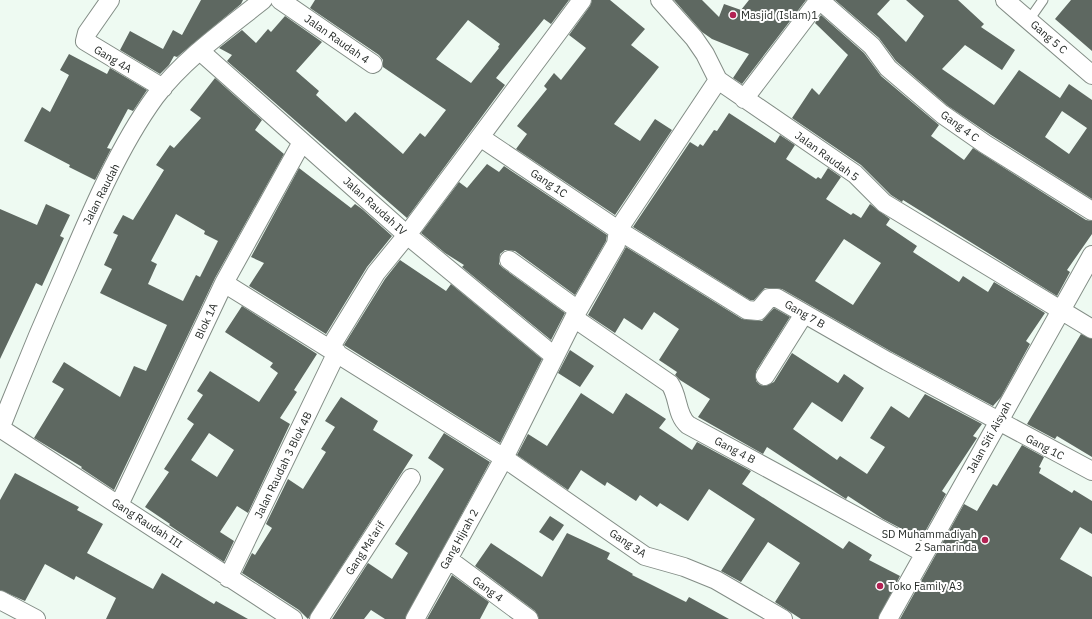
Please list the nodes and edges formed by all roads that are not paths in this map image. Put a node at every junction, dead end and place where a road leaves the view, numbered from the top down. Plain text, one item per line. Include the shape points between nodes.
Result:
1 (110, 0) edge
2 (262, 0) edge
3 (280, 0) edge
4 (582, 0) edge
5 (660, 0) edge
6 (1005, 0) edge
7 (1043, 0) edge
8 (1028, 20) junction
9 (200, 50) junction
10 (373, 64) dead end
11 (1092, 75) edge
12 (718, 80) junction
13 (163, 88) junction
14 (744, 99) junction
15 (480, 137) junction
16 (302, 142) junction
17 (1092, 211) edge
18 (618, 230) junction
19 (407, 235) junction
20 (1092, 255) edge
21 (509, 260) dead end
22 (224, 282) junction
23 (1061, 310) junction
24 (576, 314) junction
25 (804, 314) junction
26 (1092, 328) edge
27 (333, 350) junction
28 (554, 356) junction
29 (765, 376) dead end
30 (998, 422) junction
31 (0, 428) edge
32 (504, 458) junction
33 (1092, 471) edge
34 (411, 478) dead end
35 (119, 505) junction
36 (924, 553) junction
37 (448, 559) junction
38 (228, 578) junction
39 (0, 600) edge
40 (36, 619) edge
41 (293, 619) edge
42 (320, 619) edge
43 (415, 619) edge
44 (529, 619) edge
45 (783, 619) edge
46 (888, 619) edge

1 - 13 street, Gang 4A via 87,33 85,41
2 - 9 street, Jalan Raudah
3 - 10 street, Jalan Raudah 4
4 - 15 street, Jalan Raudah 3 Blok 4B
5 - 12 street, Jalan Raudah 5 via 694,38
6 - 8 street, Gang 5 C
7 - 8 lane
8 - 11 street, Gang 5 C
9 - 13 street, Jalan Raudah
9 - 16 street, Jalan Raudah IV
12 - 14 street, Jalan Raudah 5
12 - 18 street, Gang Hijrah 2
13 - 31 street, Jalan Raudah via 141,119 89,217
14 - 17 street, Gang 4 C via 816,4 824,4 872,46 888,68 942,114
14 - 23 street, Jalan Raudah 5 via 855,174 884,203
15 - 18 street, Gang 1C
15 - 19 street, Jalan Raudah 3 Blok 4B
16 - 19 street, Jalan Raudah IV
16 - 22 street, Blok 1A
18 - 24 street, Gang Hijrah 2 via 616,244
18 - 25 street, Gang 7 B via 747,310 758,311 771,297
19 - 27 street, Jalan Raudah 3 Blok 4B via 376,273
19 - 28 street, Jalan Raudah IV
20 - 23 street, Jalan Siti Aisyah
21 - 24 street, Gang 4 B
22 - 27 street, Gang 3A
22 - 35 street, Blok 1A
23 - 26 street, Jalan Raudah 5
23 - 30 street, Jalan Siti Aisyah
24 - 28 street, Gang Hijrah 2
24 - 36 street, Gang 4 B via 670,384 683,420 688,425
25 - 29 street
25 - 30 street, Gang 7 B
27 - 32 street, Gang 3A
27 - 38 street, Jalan Raudah 3 Blok 4B
28 - 32 street, Gang Hijrah 2
30 - 33 street, Gang 1C
30 - 36 street, Jalan Siti Aisyah
31 - 35 street, Gang Raudah III
32 - 37 street, Gang Hijrah 2
32 - 45 street, Gang 3A via 645,556 684,567 716,580
34 - 42 street, Gang Ma'arif
35 - 38 street, Gang Raudah III
36 - 46 street, Jalan Siti Aisyah
37 - 43 street, Gang Hijrah 2
37 - 44 street, Gang 4
38 - 41 street, Gang Raudah III
39 - 40 street

